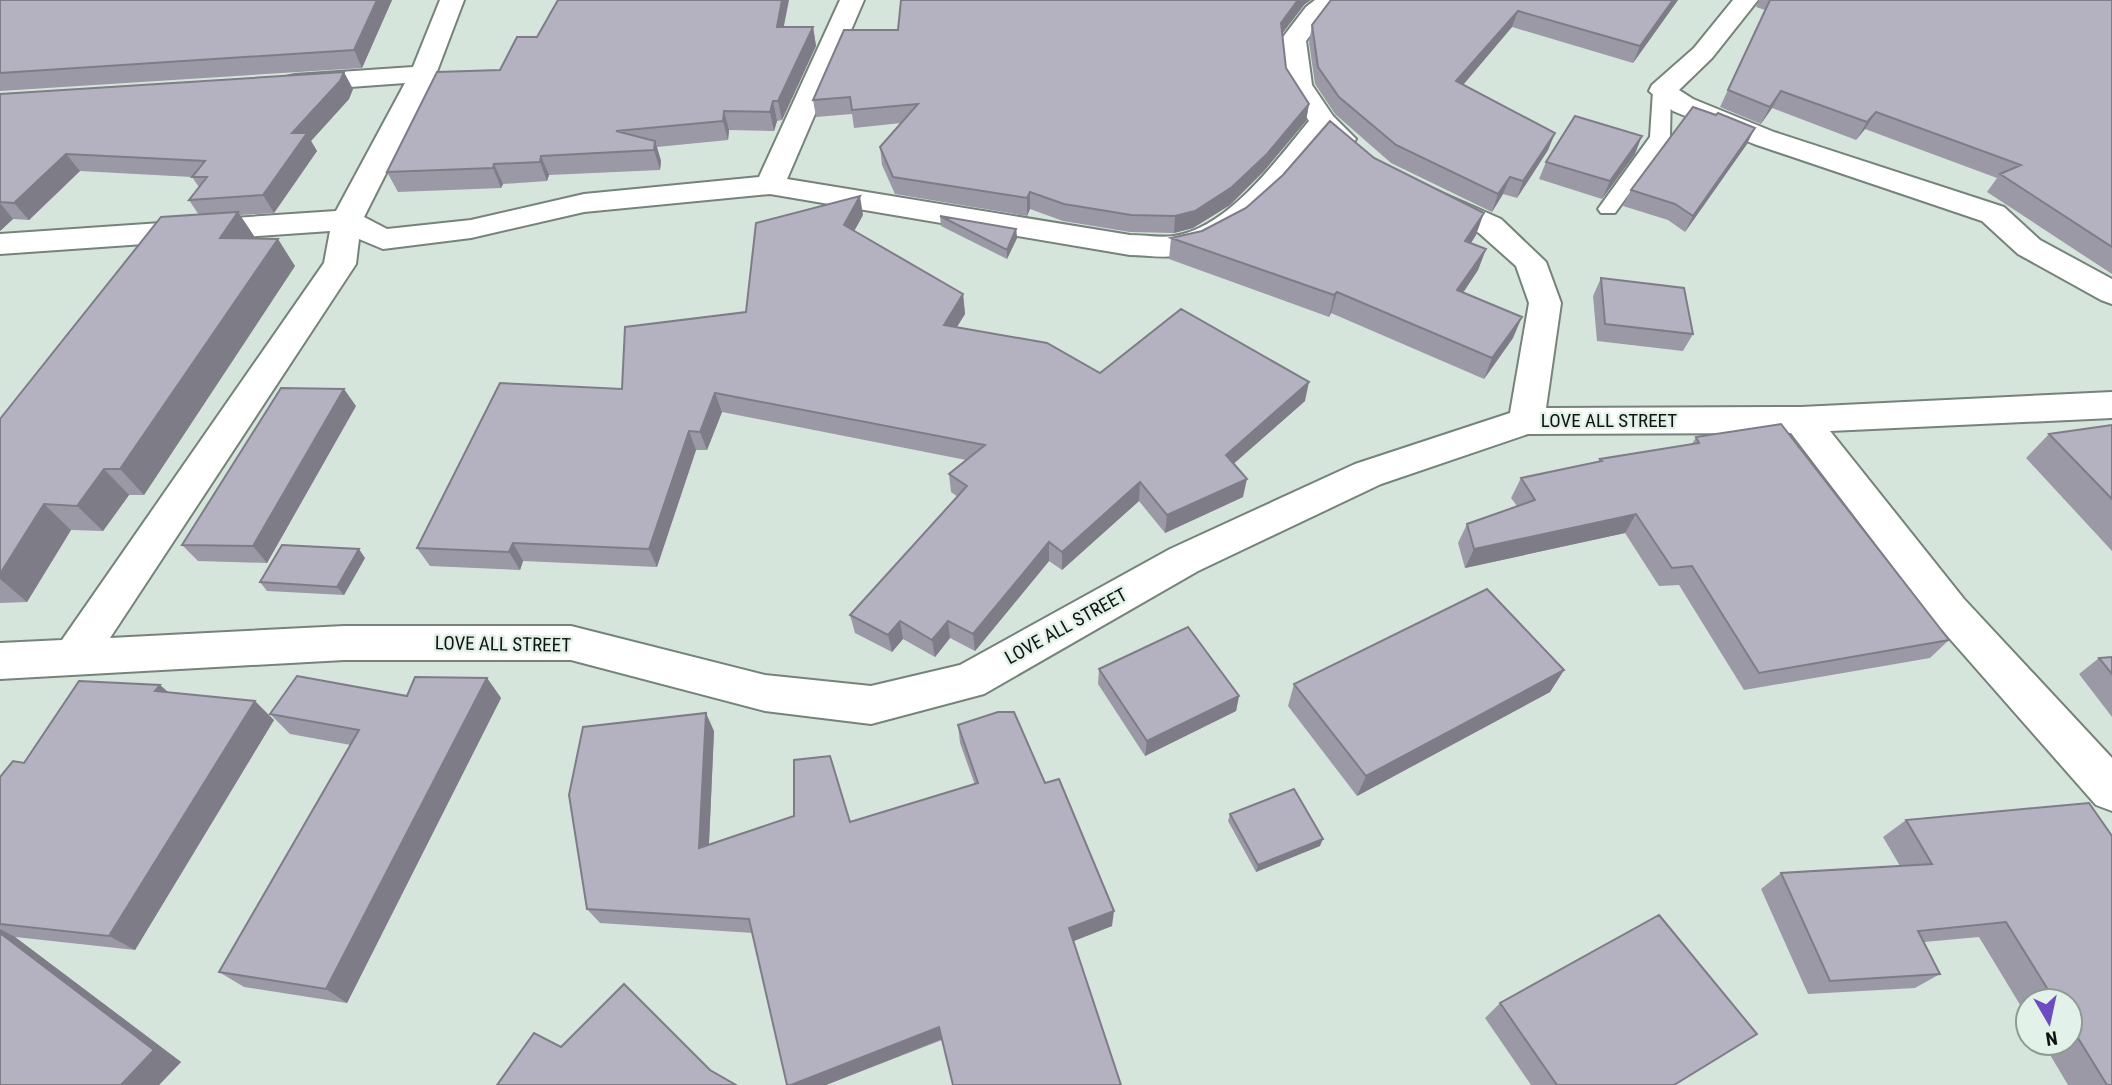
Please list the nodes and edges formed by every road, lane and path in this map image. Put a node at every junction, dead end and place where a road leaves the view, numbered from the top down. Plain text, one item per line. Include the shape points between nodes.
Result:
1 (452, 0) edge
2 (852, 0) edge
3 (1329, 0) edge
4 (1746, 0) edge
5 (423, 74) junction
6 (273, 84) edge
7 (1662, 91) junction
8 (1323, 122) junction
9 (1361, 155) edge
10 (1403, 183) edge
11 (770, 186) junction
12 (1608, 209) dead end
13 (347, 220) junction
14 (0, 244) edge
15 (2112, 293) edge
16 (2112, 405) edge
17 (1801, 419) junction
18 (1526, 421) junction
19 (74, 657) junction
20 (0, 661) edge
21 (2112, 790) edge

1 - 5 street
2 - 11 street
3 - 8 street via 1293,41 1298,85
4 - 7 street via 1703,52
5 - 6 street
5 - 13 street
7 - 12 lane via 1660,137
7 - 15 street via 1683,105 1764,138 1993,214 2029,247
8 - 9 street
8 - 11 street via 1252,205 1216,231 1175,246 1130,245
10 - 18 street via 1490,226 1530,262 1545,303
11 - 13 street via 584,203 471,229 383,239
13 - 14 street
13 - 19 street via 340,264
16 - 17 street, LOVE ALL STREET
17 - 18 street, LOVE ALL STREET
17 - 21 street via 1950,611
18 - 19 street, LOVE ALL STREET via 1367,474 1184,560 969,681 871,705 765,694 571,643 344,643
19 - 20 street, LOVE ALL STREET

